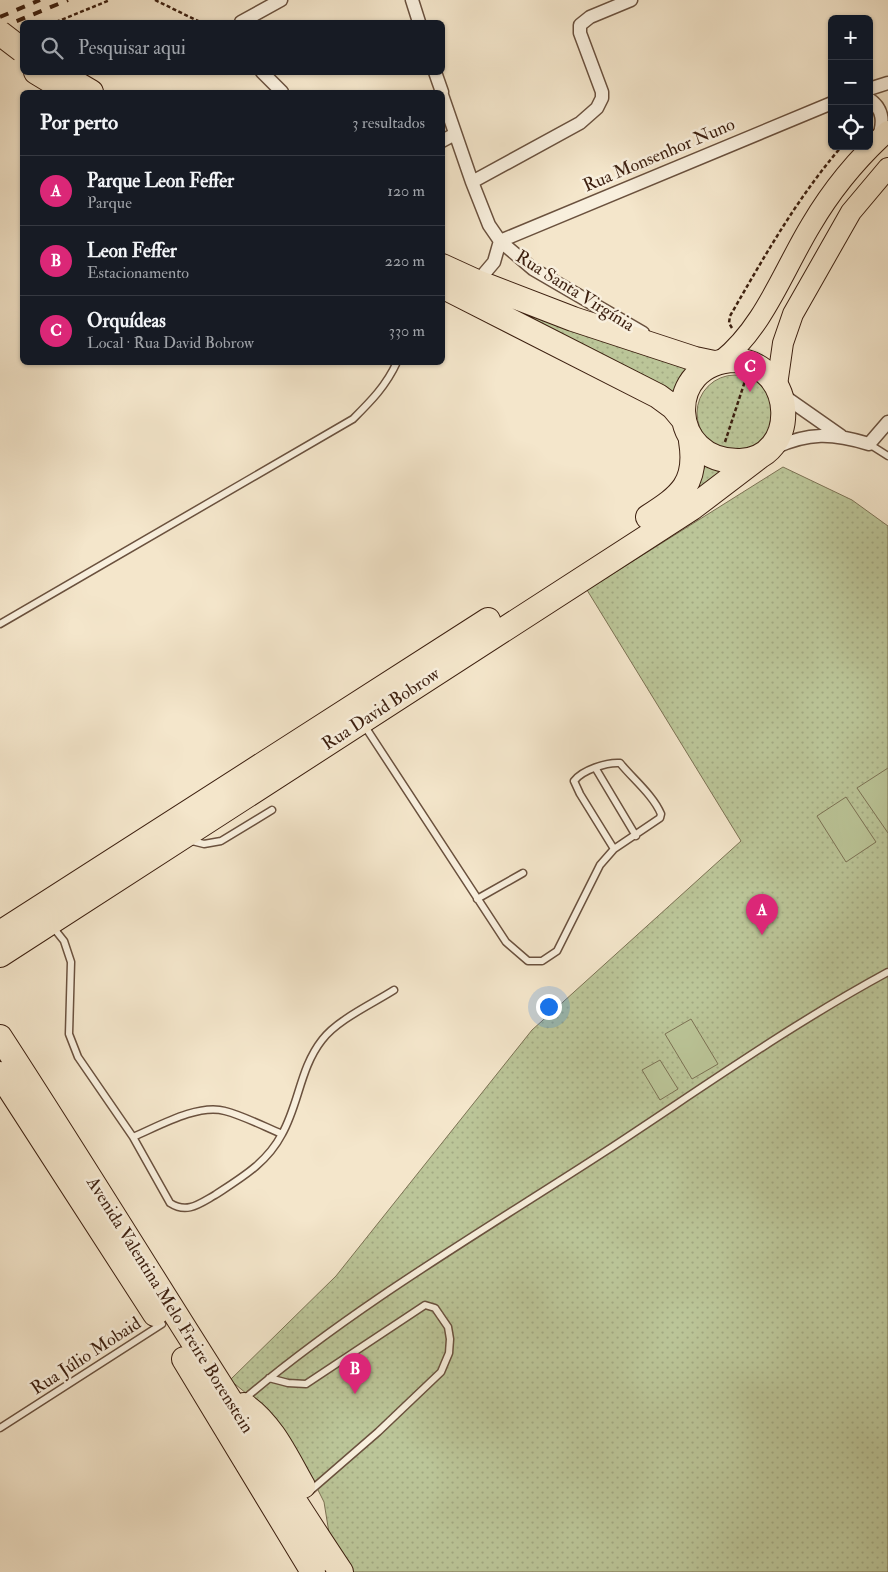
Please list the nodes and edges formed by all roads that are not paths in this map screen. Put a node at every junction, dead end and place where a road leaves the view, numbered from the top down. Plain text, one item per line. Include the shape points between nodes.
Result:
1 (281, 0) edge
2 (412, 0) edge
3 (631, 0) edge
4 (244, 20) edge
5 (418, 20) edge
6 (0, 34) edge
7 (0, 47) edge
8 (20, 49) edge
9 (20, 62) edge
10 (41, 75) edge
11 (63, 75) edge
12 (265, 75) edge
13 (436, 75) edge
14 (888, 83) edge
15 (873, 88) edge
16 (66, 90) edge
17 (89, 90) edge
18 (280, 90) edge
19 (441, 90) edge
20 (873, 102) edge
21 (445, 103) edge
22 (828, 105) edge
23 (455, 134) junction
24 (882, 136) edge
25 (445, 139) edge
26 (888, 168) edge
27 (472, 182) junction
28 (500, 241) junction
29 (445, 267) edge
30 (477, 282) junction
31 (445, 288) edge
32 (665, 349) junction
33 (718, 362) junction
34 (396, 365) edge
35 (779, 389) junction
36 (683, 419) junction
37 (888, 422) edge
38 (841, 436) junction
39 (691, 441) junction
40 (869, 444) junction
41 (764, 454) junction
42 (888, 456) edge
43 (0, 624) edge
44 (362, 722) junction
45 (596, 769) junction
46 (272, 810) dead end
47 (636, 836) junction
48 (182, 838) junction
49 (614, 849) junction
50 (523, 873) dead end
51 (477, 900) junction
52 (49, 923) junction
53 (0, 933) edge
54 (0, 955) edge
55 (888, 972) edge
56 (394, 990) dead end
57 (0, 1037) edge
58 (0, 1074) edge
59 (282, 1134) junction
60 (133, 1137) junction
61 (162, 1324) junction
62 (269, 1378) junction
63 (232, 1396) junction
64 (0, 1428) edge
65 (307, 1494) junction
66 (282, 1523) junction
67 (312, 1529) junction
68 (313, 1572) edge
69 (341, 1572) edge

1 - 4 street
2 - 5 street
3 - 27 street via 590,17 580,25 602,92 597,108 580,123
6 - 8 highway, bridge
7 - 9 highway
10 - 16 highway
11 - 17 highway
12 - 18 street
13 - 19 street, Rua Santa Virgínia
14 - 15 street
20 - 24 street via 882,116
21 - 23 street, Rua Santa Virgínia
22 - 28 street, Rua Monsenhor Nuno
23 - 25 street
23 - 27 street, Rua Santa Virgínia
24 - 33 main road via 811,224 751,331
26 - 35 main road via 841,227 793,314 783,343
27 - 28 street, Rua Santa Virgínia via 489,225
28 - 30 street via 494,262
28 - 32 street, Rua Santa Virgínia via 533,268
29 - 30 highway
30 - 32 highway via 573,319
31 - 36 highway via 658,396
32 - 33 highway, Rua Santa Virgínia
33 - 35 highway via 752,363 766,371
33 - 36 highway, Rua David Bobrow via 701,371 688,387 682,405
34 - 43 lane via 376,397 353,419
35 - 38 street
35 - 41 highway, Rua David Bobrow via 783,421
36 - 39 highway, Rua David Bobrow
37 - 40 street
38 - 40 street
38 - 41 street via 795,439
39 - 41 highway via 719,459 741,461
39 - 53 highway, Rua David Bobrow via 693,462 689,479 681,493 668,505
40 - 42 lane
41 - 44 highway, Rua David Bobrow via 692,508
44 - 48 highway, Rua David Bobrow
44 - 51 lane
45 - 47 lane
45 - 47 lane via 620,763 659,808 660,818
45 - 49 lane via 577,777 575,786
46 - 48 lane via 221,841 204,844
47 - 49 lane
48 - 52 highway, Rua David Bobrow
49 - 51 lane via 600,865 557,951 542,961 528,961 518,955
50 - 51 lane
52 - 54 highway, Rua David Bobrow
52 - 60 lane via 64,941 71,962 69,1034 78,1057
55 - 62 lane via 740,1060 441,1257
56 - 59 lane via 333,1028 323,1038 304,1070
57 - 63 highway, Avenida Valentina Melo Freire Borenstein
58 - 61 highway, Avenida Valentina Melo Freire Borenstein
59 - 60 lane via 223,1110 206,1110 181,1116
59 - 60 lane via 251,1172 186,1210 170,1203
61 - 64 lane, Rua Júlio Mobaid
61 - 66 highway, Avenida Valentina Melo Freire Borenstein
62 - 63 lane
62 - 65 lane via 306,1384 425,1305 435,1308 448,1327 449,1354 441,1372
63 - 65 highway via 254,1411 273,1435
63 - 67 highway, Avenida Valentina Melo Freire Borenstein
65 - 67 highway via 319,1518
66 - 67 highway via 298,1536 305,1536
66 - 68 highway, Avenida Valentina Melo Freire Borenstein
67 - 69 highway, Avenida Valentina Melo Freire Borenstein

